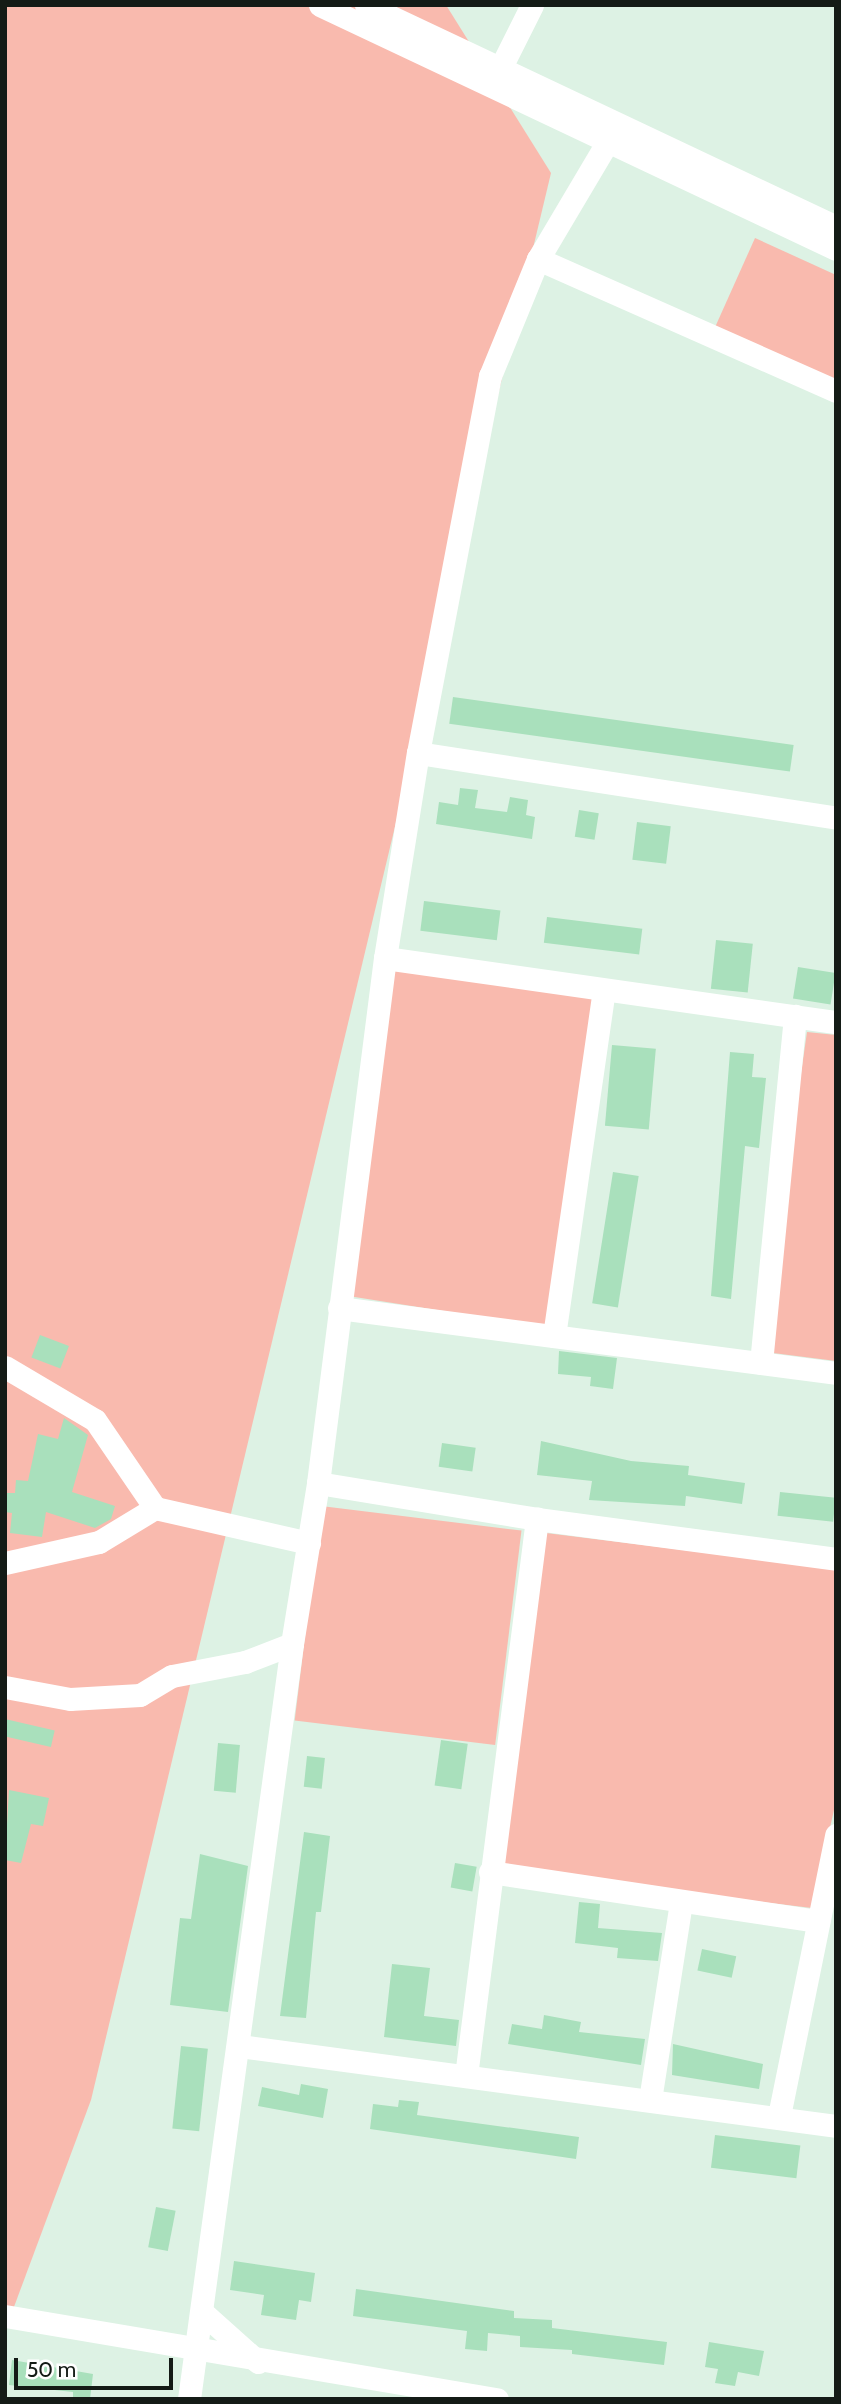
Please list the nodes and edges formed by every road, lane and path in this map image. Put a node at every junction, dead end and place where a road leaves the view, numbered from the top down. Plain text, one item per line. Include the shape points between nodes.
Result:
1 (320, 5) edge
2 (366, 5) edge
3 (532, 5) edge
4 (495, 77) junction
5 (608, 141) junction
6 (836, 227) edge
7 (836, 249) edge
8 (538, 259) junction
9 (836, 391) edge
10 (418, 753) junction
11 (836, 818) edge
12 (385, 958) junction
13 (604, 991) junction
14 (795, 1016) junction
15 (836, 1022) edge
16 (339, 1308) junction
17 (554, 1336) junction
18 (761, 1363) junction
19 (5, 1367) edge
20 (836, 1373) edge
21 (318, 1483) junction
22 (155, 1508) junction
23 (537, 1519) junction
24 (309, 1542) junction
25 (836, 1559) edge
26 (5, 1563) edge
27 (292, 1644) junction
28 (5, 1687) edge
29 (836, 1835) edge
30 (490, 1872) junction
31 (681, 1901) junction
32 (818, 1921) junction
33 (239, 2046) junction
34 (466, 2076) junction
35 (650, 2100) junction
36 (779, 2116) junction
37 (836, 2126) edge
38 (202, 2312) junction
39 (5, 2316) edge
40 (196, 2350) junction
41 (258, 2362) junction
42 (189, 2399) edge
43 (497, 2399) edge

1 - 4 street
2 - 4 street
3 - 4 street
4 - 5 street
4 - 6 street
5 - 7 street
5 - 8 street
8 - 9 street
8 - 10 street via 490,376
10 - 11 street
10 - 12 street
12 - 13 street
12 - 16 street
13 - 14 street
13 - 17 street
14 - 15 street
14 - 18 street
16 - 17 street
16 - 21 street
17 - 18 street
18 - 20 street
19 - 22 street via 95,1420
21 - 23 street
21 - 24 street
22 - 24 street
22 - 26 street via 99,1542
23 - 25 street
23 - 30 street
24 - 27 street
27 - 28 street via 245,1662 172,1676 140,1695 70,1699
27 - 33 street
29 - 32 street
30 - 31 street
30 - 34 street
31 - 32 street
31 - 35 street
32 - 36 street
33 - 34 street
33 - 38 street
34 - 35 street
35 - 36 street
36 - 37 street
38 - 40 street
38 - 41 street
39 - 40 street
40 - 41 street
40 - 42 street
41 - 43 street

